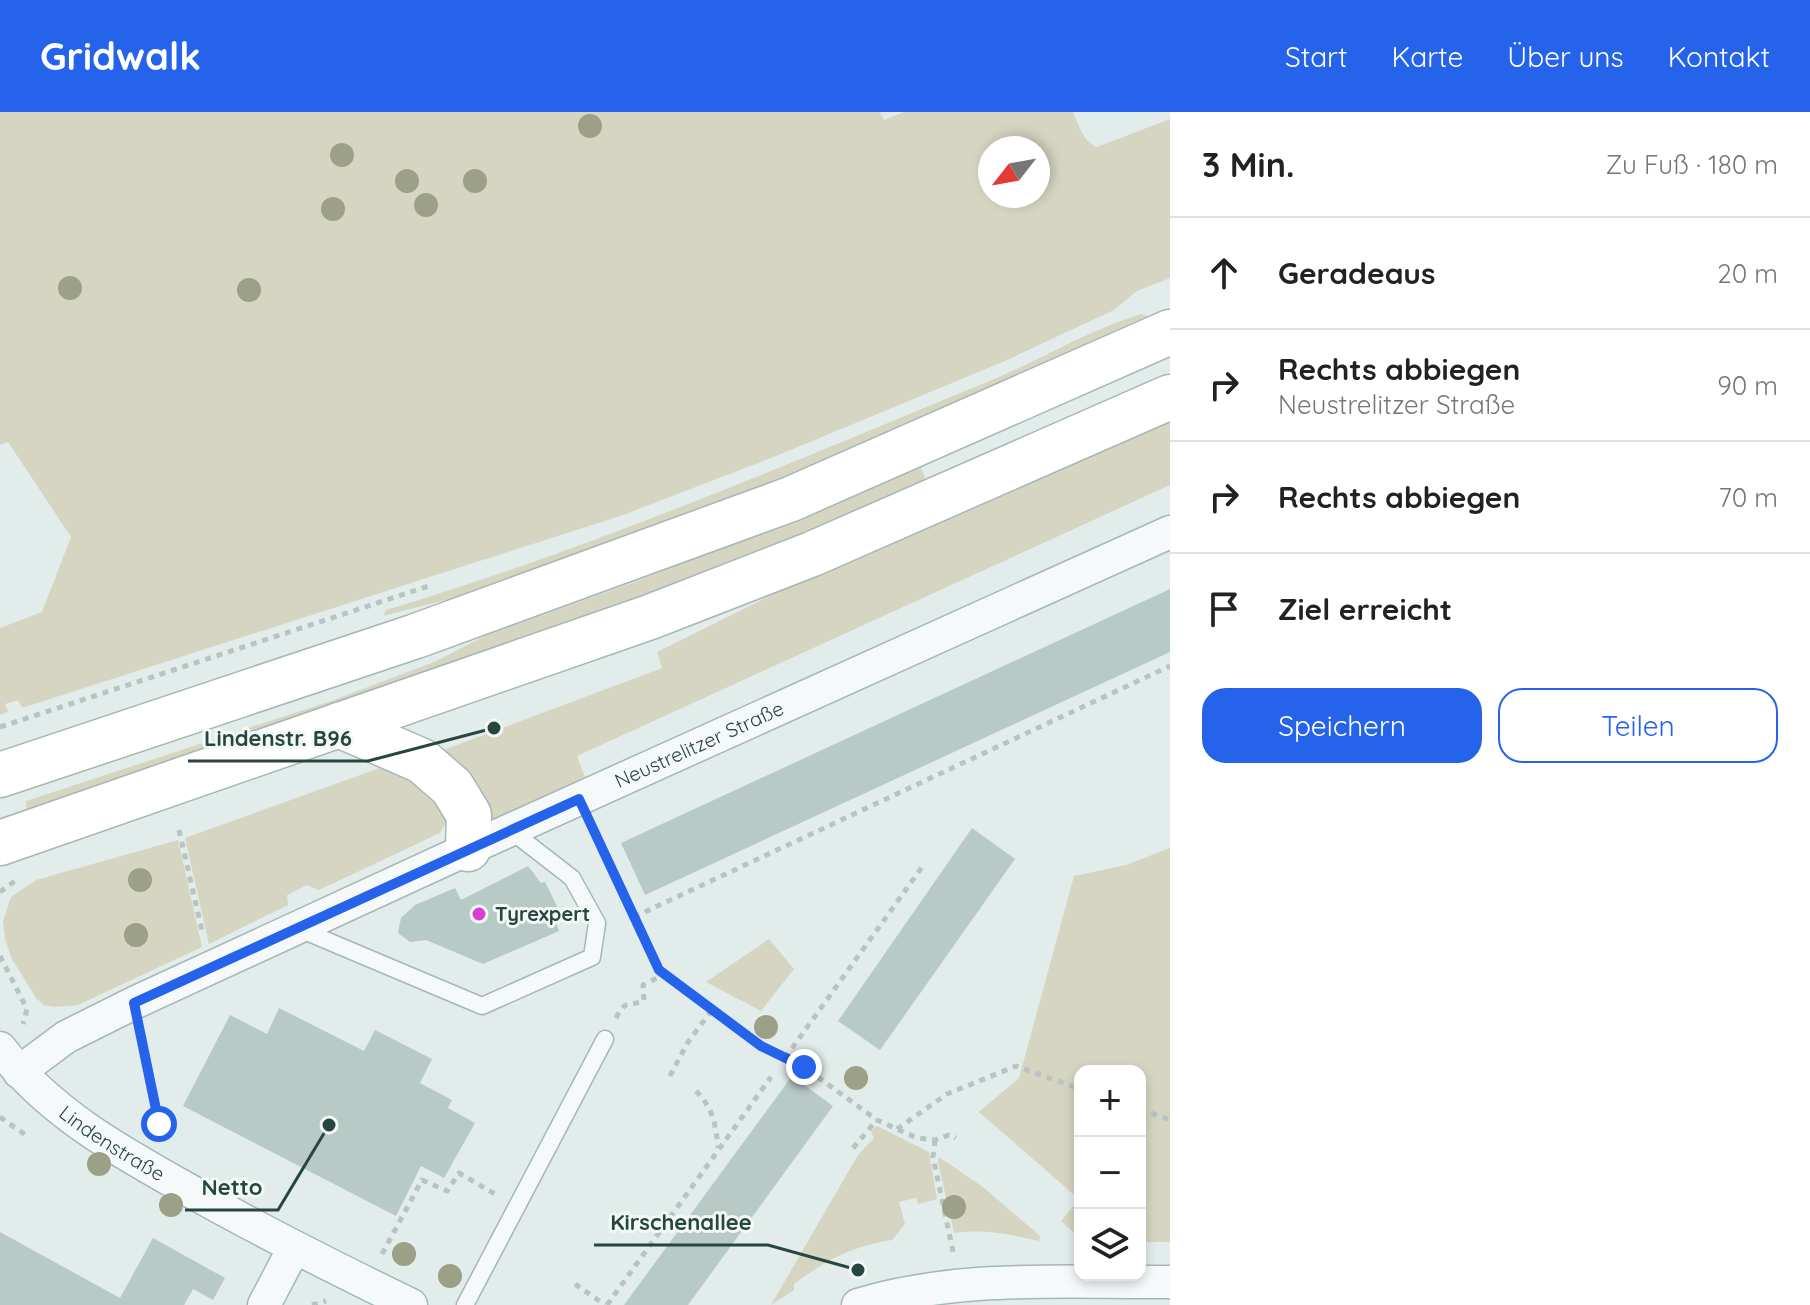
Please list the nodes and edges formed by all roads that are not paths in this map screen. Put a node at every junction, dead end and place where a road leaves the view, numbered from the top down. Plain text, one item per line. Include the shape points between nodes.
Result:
1 (1170, 332) edge
2 (1170, 397) edge
3 (1170, 532) edge
4 (339, 725) junction
5 (0, 775) edge
6 (510, 830) junction
7 (468, 849) junction
8 (10, 860) edge
9 (297, 928) junction
10 (605, 1039) dead end
11 (10, 1060) edge
12 (294, 1248) junction
13 (1170, 1282) edge
14 (264, 1305) edge
15 (411, 1305) edge
16 (465, 1305) edge
17 (858, 1305) edge

1 - 5 main road via 777,504 416,636
2 - 4 main road via 812,554 650,617
3 - 6 street, Neustrelitzer Straße
4 - 7 main road via 422,761 452,787 469,815
4 - 8 main road
6 - 7 street, Neustrelitzer Straße
6 - 9 lane via 572,878 597,923 592,957 482,1006
7 - 9 street, Neustrelitzer Straße
9 - 11 street, Neustrelitzer Straße
10 - 16 lane
11 - 12 street, Lindenstraße via 79,1124
12 - 14 street
12 - 15 street, Lindenstraße
13 - 17 street via 960,1285 897,1293

